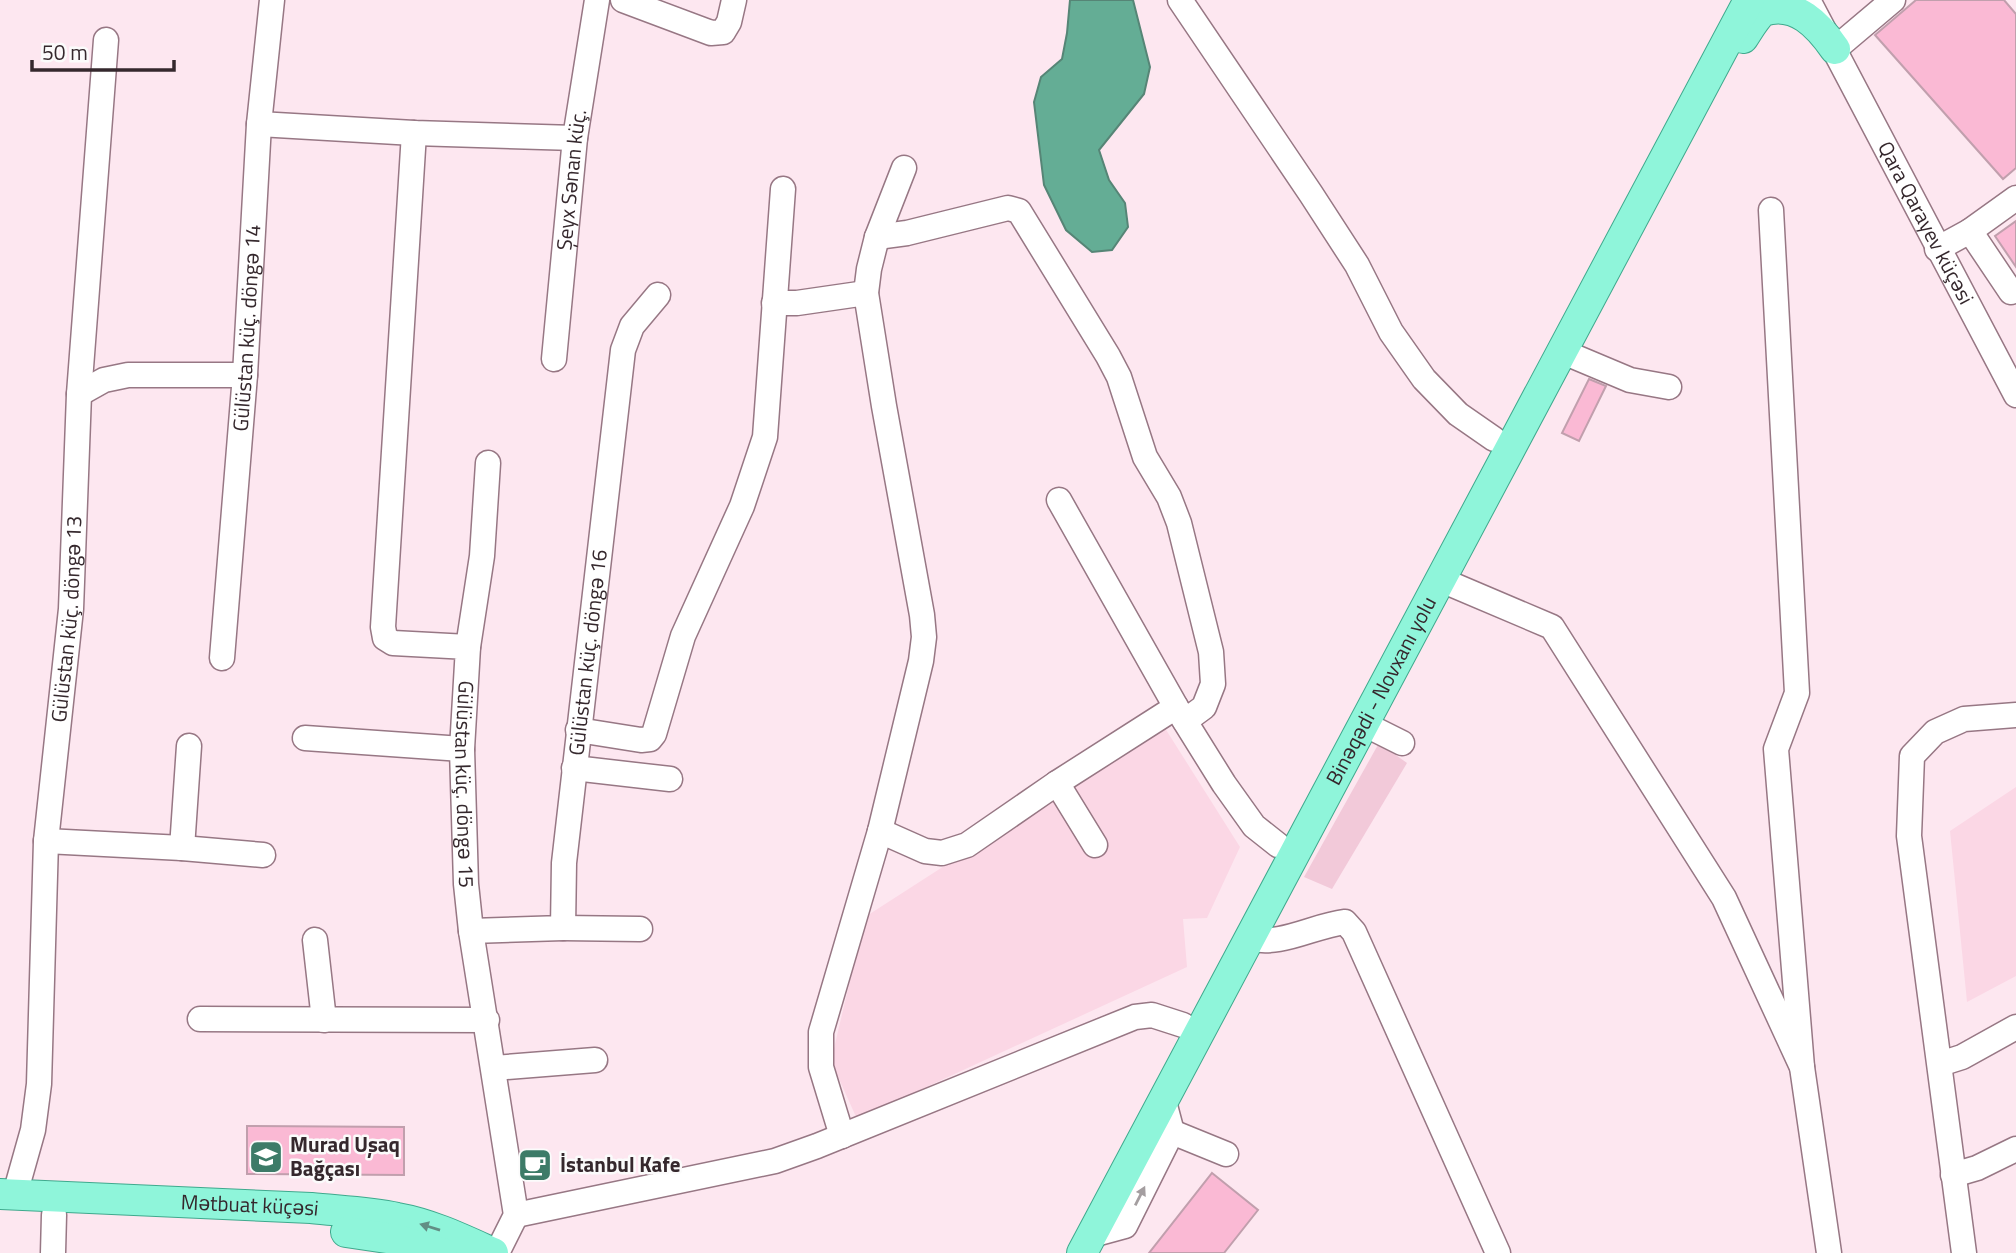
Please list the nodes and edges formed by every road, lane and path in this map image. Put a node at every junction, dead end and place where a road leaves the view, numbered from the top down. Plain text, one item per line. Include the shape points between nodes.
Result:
1 (272, 0) edge
2 (597, 0) edge
3 (623, 0) edge
4 (734, 0) edge
5 (1180, 0) edge
6 (1730, 0) edge
7 (1749, 0) edge
8 (1808, 0) edge
9 (1817, 0) edge
10 (1893, 0) edge
11 (106, 40) dead end
12 (1835, 49) junction
13 (259, 124) junction
14 (1681, 127) junction
15 (414, 133) junction
16 (575, 138) junction
17 (904, 168) dead end
18 (783, 189) dead end
19 (2016, 198) edge
20 (1771, 210) dead end
21 (1970, 231) junction
22 (877, 237) junction
23 (1937, 248) junction
24 (2011, 292) dead end
25 (866, 293) junction
26 (659, 295) dead end
27 (774, 303) junction
28 (1562, 351) junction
29 (554, 359) dead end
30 (245, 375) junction
31 (1670, 387) dead end
32 (79, 394) junction
33 (2016, 395) edge
34 (1493, 439) junction
35 (488, 463) dead end
36 (1059, 499) dead end
37 (1439, 579) junction
38 (468, 647) junction
39 (222, 658) dead end
40 (1181, 714) junction
41 (2016, 715) edge
42 (1362, 723) junction
43 (578, 730) junction
44 (305, 738) dead end
45 (1402, 743) dead end
46 (189, 746) dead end
47 (462, 749) junction
48 (574, 768) junction
49 (670, 779) dead end
50 (1057, 783) junction
51 (880, 831) junction
52 (46, 841) junction
53 (1095, 845) dead end
54 (1278, 845) junction
55 (182, 848) junction
56 (263, 856) dead end
57 (563, 928) junction
58 (640, 929) dead end
59 (471, 931) junction
60 (1248, 938) junction
61 (315, 940) dead end
62 (200, 1019) dead end
63 (324, 1020) junction
64 (486, 1020) junction
65 (1183, 1025) junction
66 (2016, 1027) edge
67 (595, 1060) dead end
68 (1940, 1064) junction
69 (494, 1068) junction
70 (1802, 1068) junction
71 (1163, 1098) junction
72 (1172, 1132) junction
73 (842, 1136) junction
74 (2016, 1149) edge
75 (1226, 1154) dead end
76 (1953, 1175) junction
77 (7, 1204) edge
78 (54, 1206) junction
79 (516, 1214) junction
80 (1087, 1244) edge
81 (53, 1253) edge
82 (442, 1253) edge
83 (495, 1253) edge
84 (1063, 1253) edge
85 (1498, 1253) edge
86 (1829, 1253) edge
87 (1964, 1253) edge

1 - 13 street, Gülüstan küç. döngə 14
2 - 16 street, Şeyx Sənan küç.
3 - 4 street via 710,33 723,32
5 - 34 street via 1357,265 1404,351 1458,414
6 - 34 main road
7 - 14 main road
8 - 12 street, Qara Qarayev küçəsi
9 - 12 main road
10 - 12 street
11 - 32 street, Gülüstan küç. döngə 13
12 - 14 main road via 1804,8 1780,2 1766,8
12 - 23 street, Qara Qarayev küçəsi
13 - 15 street
13 - 30 street, Gülüstan küç. döngə 14
14 - 28 main road, Binəqədi - Novxanı yolu
15 - 16 street
15 - 38 street via 383,626 385,638 393,643
16 - 29 street, Şeyx Sənan küç.
17 - 22 street
18 - 27 street
19 - 21 street
20 - 70 street via 1797,693 1776,749
21 - 23 street
21 - 24 street
22 - 25 street
22 - 40 street via 1008,208 1019,211 1114,366 1145,457 1170,496 1179,523 1211,652 1213,684 1203,707
23 - 33 street, Qara Qarayev küçəsi
25 - 27 street
25 - 51 street via 924,637
26 - 43 street, Gülüstan küç. döngə 16 via 632,326 623,350
27 - 43 street via 765,437 742,506 683,636 654,734 641,740
28 - 31 street via 1630,380
28 - 37 main road, Binəqədi - Novxanı yolu
30 - 32 street via 128,374 104,380
30 - 39 street, Gülüstan küç. döngə 14
32 - 52 street, Gülüstan küç. döngə 13 via 71,609
34 - 54 main road
35 - 38 street, Gülüstan küç. döngə 15 via 482,556
36 - 40 street
37 - 42 main road, Binəqədi - Novxanı yolu
37 - 70 street via 1552,627 1724,898
38 - 47 street, Gülüstan küç. döngə 15
40 - 50 street
40 - 54 street via 1238,805 1254,826
41 - 68 street via 1964,719 1935,732 1912,756 1909,836
42 - 45 street
42 - 60 main road, Binəqədi - Novxanı yolu
43 - 48 street, Gülüstan küç. döngə 16
44 - 47 street
46 - 55 street
47 - 59 street, Gülüstan küç. döngə 15
48 - 49 street
48 - 57 street, Gülüstan küç. döngə 16
50 - 51 street via 967,845 942,853 925,852
50 - 53 street
51 - 73 street via 821,1032 821,1067
52 - 55 street
52 - 77 street, Gülüstan küç. döngə 13 via 39,1084 33,1130
54 - 65 main road
55 - 56 street
57 - 58 street
57 - 59 street
59 - 64 street, Gülüstan küç. döngə 15
60 - 71 main road, Binəqədi - Novxanı yolu
60 - 85 street via 1278,940 1345,922 1354,932
61 - 63 street
62 - 63 street
63 - 64 street
64 - 69 street, Gülüstan küç. döngə 15
65 - 73 street via 1152,1015 1135,1017
65 - 84 main road
66 - 68 street
67 - 69 street
68 - 76 street
69 - 79 street, Gülüstan küç. döngə 15
70 - 86 street
71 - 72 street
71 - 80 main road, Binəqədi - Novxanı yolu
72 - 75 street
80 -> 72 street via 1125,1226
73 - 79 street via 775,1161
74 - 76 street
76 - 87 street
77 - 78 main road, Mətbuat küçəsi
78 - 81 street
78 - 82 main road, Mətbuat küçəsi via 347,1232
83 -> 78 main road, Mətbuat küçəsi via 433,1227 360,1213 311,1208
79 - 83 street

